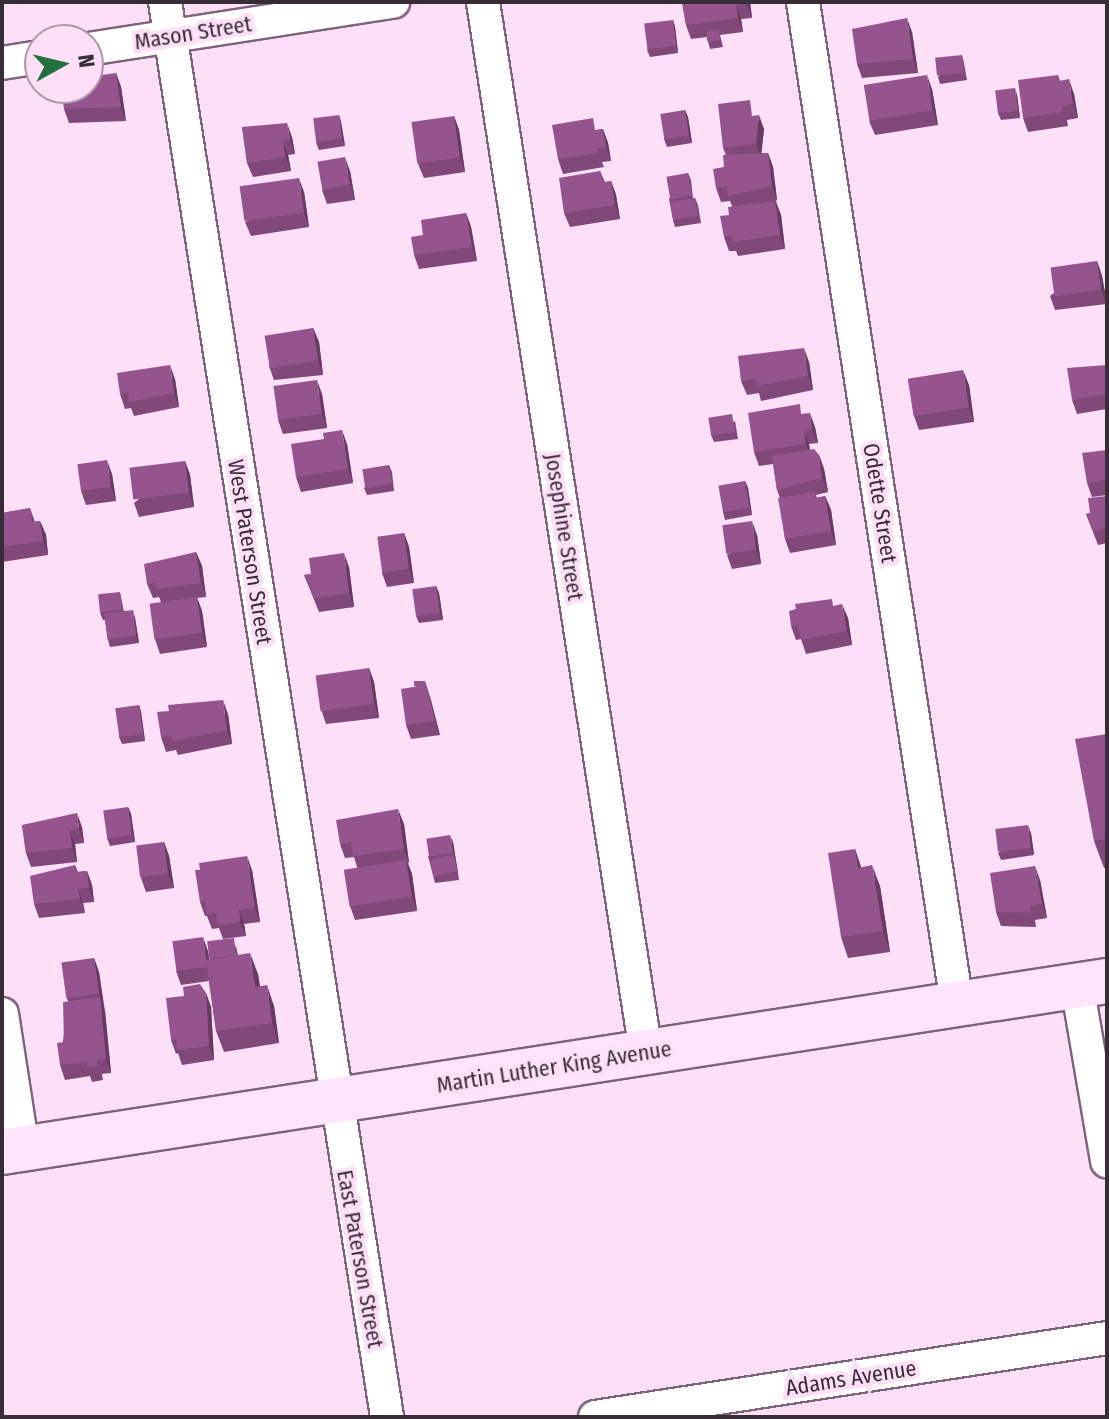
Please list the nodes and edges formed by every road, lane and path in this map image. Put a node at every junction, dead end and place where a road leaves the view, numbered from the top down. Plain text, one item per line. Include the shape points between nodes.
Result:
1 (165, 2) edge
2 (393, 2) edge
3 (483, 2) edge
4 (803, 2) edge
5 (170, 36) junction
6 (104, 46) edge
7 (24, 60) edge
8 (2, 63) edge
9 (1092, 983) edge
10 (957, 1004) junction
11 (2, 1014) edge
12 (646, 1052) junction
13 (334, 1101) junction
14 (12, 1151) edge
15 (1107, 1161) edge
16 (1107, 1338) edge
17 (387, 1417) edge
18 (595, 1417) edge

1 - 5 street, West Paterson Street
2 - 5 street, Mason Street
3 - 12 street, Josephine Street
4 - 10 street, Odette Street
5 - 6 street, Mason Street
5 - 13 street, West Paterson Street
7 - 8 street
9 - 10 street, Martin Luther King Avenue
9 - 15 street
10 - 12 street, Martin Luther King Avenue
11 - 14 street
12 - 13 street, Martin Luther King Avenue
13 - 14 street, Martin Luther King Avenue
13 - 17 street, East Paterson Street
16 - 18 street, Adams Avenue

